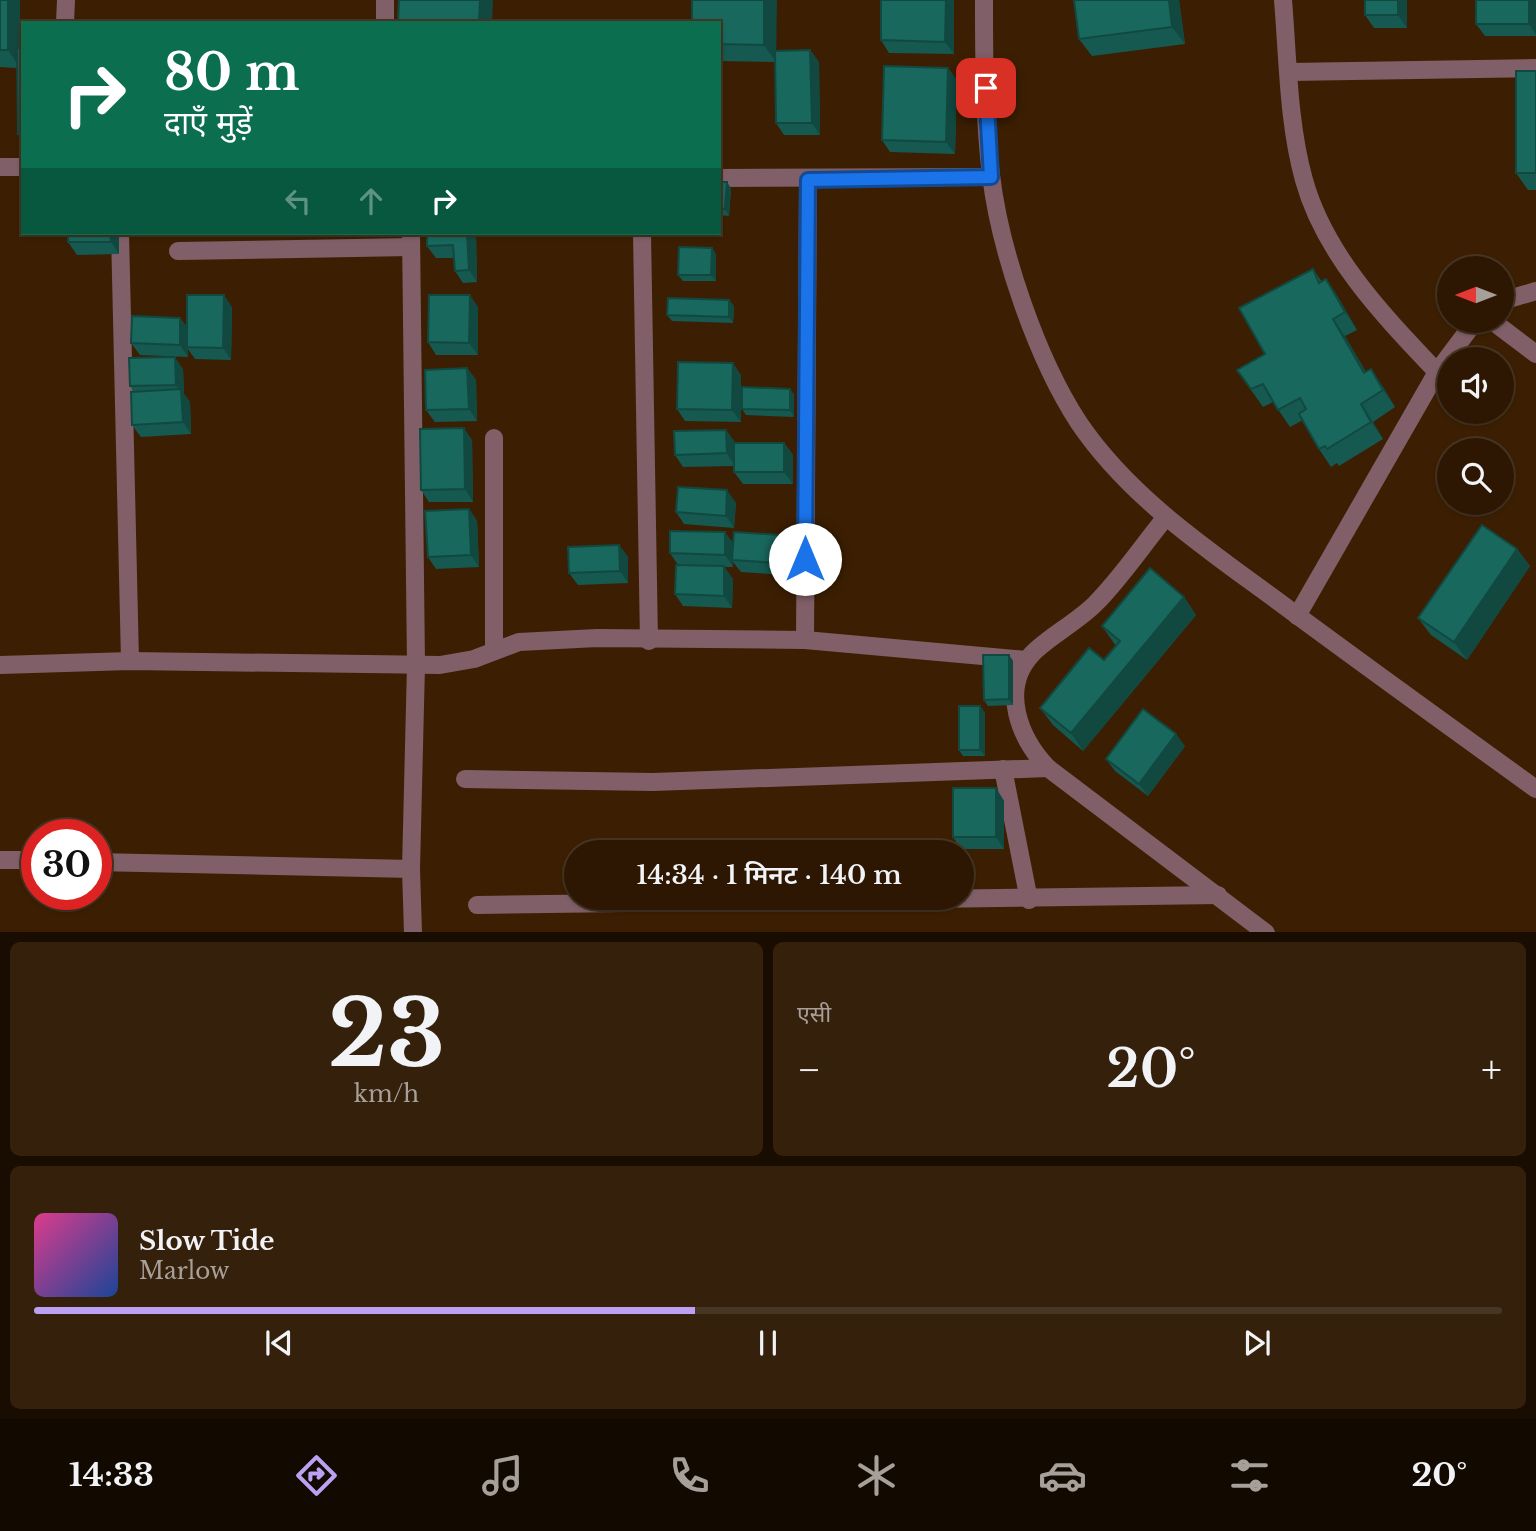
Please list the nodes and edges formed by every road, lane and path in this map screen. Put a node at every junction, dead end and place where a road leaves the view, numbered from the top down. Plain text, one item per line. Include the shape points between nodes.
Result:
1 (66, 0) edge
2 (385, 0) edge
3 (984, 0) edge
4 (1283, 0) edge
5 (65, 21) edge
6 (385, 21) edge
7 (1536, 68) edge
8 (1289, 72) junction
9 (0, 167) edge
10 (21, 167) edge
11 (991, 177) junction
12 (721, 178) edge
13 (808, 180) junction
14 (120, 235) edge
15 (642, 235) edge
16 (411, 240) edge
17 (178, 251) dead end
18 (1536, 291) edge
19 (1514, 297) edge
20 (1508, 333) edge
21 (1536, 354) edge
22 (1437, 372) joint
23 (494, 438) dead end
24 (1166, 517) junction
25 (1297, 615) junction
26 (649, 640) junction
27 (805, 640) junction
28 (494, 651) junction
29 (1027, 660) junction
30 (130, 661) junction
31 (0, 665) edge
32 (416, 665) junction
33 (1048, 768) junction
34 (1003, 769) junction
35 (465, 779) dead end
36 (1536, 789) edge
37 (0, 860) edge
38 (21, 860) edge
39 (112, 862) edge
40 (411, 869) junction
41 (1218, 895) junction
42 (1029, 900) junction
43 (477, 905) dead end
44 (413, 932) edge
45 (1265, 932) edge

1 - 5 street
2 - 6 street
3 - 11 street
4 - 8 street
7 - 8 street
8 - 22 street via 1304,180 1332,244 1382,313
9 - 10 street
11 - 13 street
11 - 24 street via 1010,261 1052,373 1098,449
12 - 13 street
13 - 27 street
14 - 30 street
15 - 26 street
16 - 17 street
16 - 32 street
18 - 19 street
20 - 21 street
22 - 25 street
23 - 28 street
24 - 25 street
24 - 29 street via 1097,603
25 - 36 street
26 - 27 street
26 - 28 street via 536,640
27 - 29 street
28 - 32 street via 456,664
29 - 33 street via 1018,684 1019,729
30 - 31 street
30 - 32 street
32 - 40 street
33 - 34 street
33 - 41 street
34 - 35 street via 653,782
34 - 42 street
37 - 38 street
39 - 40 street
40 - 44 street
41 - 42 street
41 - 45 street
42 - 43 street

